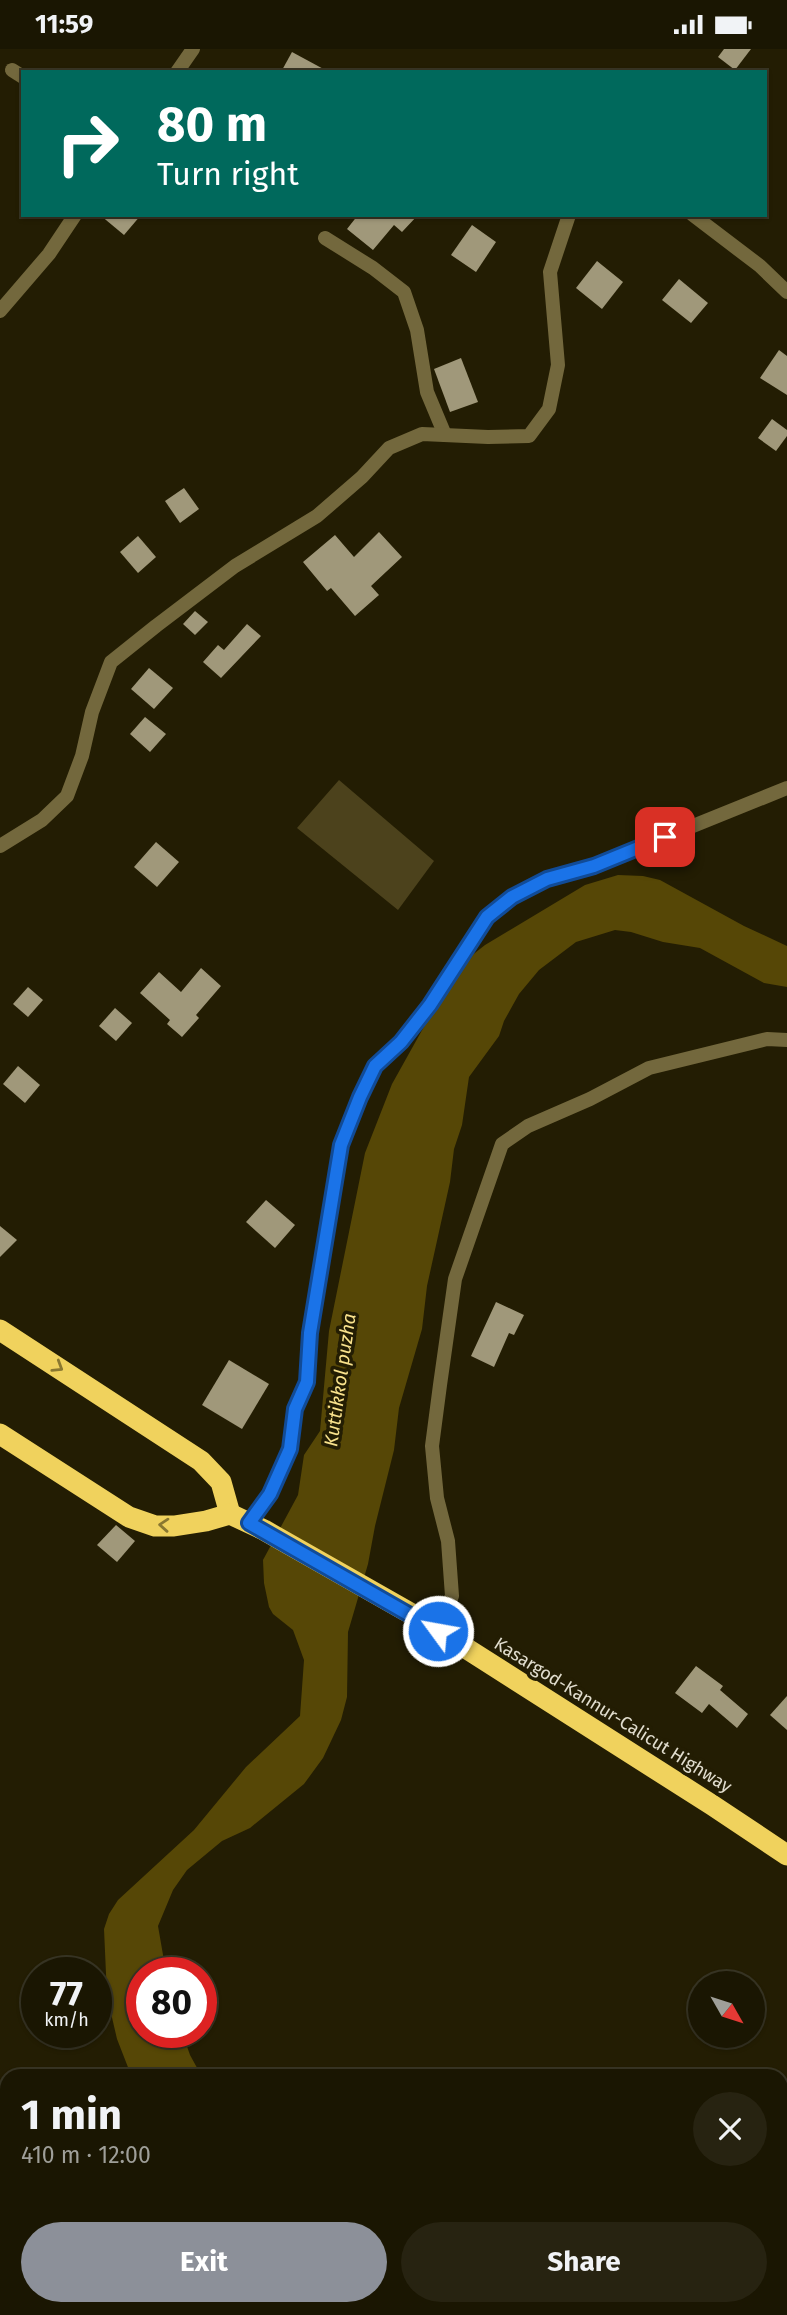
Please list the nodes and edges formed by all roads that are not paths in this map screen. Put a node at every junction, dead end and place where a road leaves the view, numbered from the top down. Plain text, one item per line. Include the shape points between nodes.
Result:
1 (193, 49) edge
2 (178, 70) edge
3 (74, 217) edge
4 (568, 217) edge
5 (696, 217) edge
6 (326, 238) dead end
7 (787, 292) edge
8 (0, 311) edge
9 (446, 435) junction
10 (787, 788) edge
11 (0, 846) edge
12 (787, 1040) edge
13 (0, 1330) edge
14 (0, 1434) edge
15 (248, 1522) junction
16 (438, 1631) junction
17 (787, 1855) edge

1 - 2 street
3 - 8 street
4 - 9 street via 550,272 558,365 550,409 528,436
5 - 7 street
6 - 9 street via 404,292 417,330 427,391
9 - 11 street via 422,434 389,448 317,516 235,566 111,662 67,796 42,820
10 - 15 street via 594,866 547,879 512,897 487,917 430,1005 375,1066 341,1145 310,1333 307,1382 295,1409 290,1449 270,1494
12 - 16 street via 767,1039 649,1068 528,1126 502,1145 455,1279 440,1385 432,1446 452,1596
13 -> 15 highway via 201,1461
15 -> 14 highway via 155,1526 129,1517
15 - 16 highway, Kasargod-Kannur-Calicut Highway
16 - 17 highway, Kasargod-Kannur-Calicut Highway

